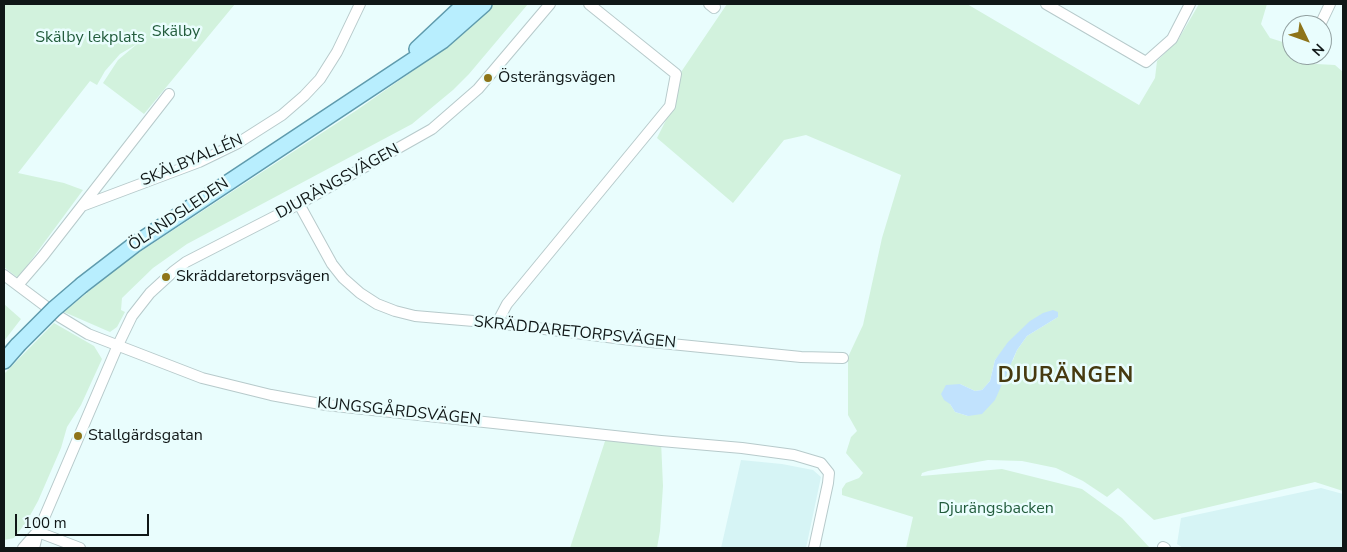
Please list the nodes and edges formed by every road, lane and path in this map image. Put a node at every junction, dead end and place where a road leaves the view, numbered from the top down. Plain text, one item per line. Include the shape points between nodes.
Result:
1 (360, 4) edge
2 (465, 4) edge
3 (484, 4) edge
4 (550, 4) edge
5 (589, 4) edge
6 (1046, 4) edge
7 (1190, 4) edge
8 (370, 89) junction
9 (169, 94) dead end
10 (299, 204) junction
11 (82, 206) junction
12 (4, 275) edge
13 (18, 285) junction
14 (497, 323) junction
15 (118, 345) junction
16 (843, 358) dead end
17 (4, 361) edge
18 (38, 532) junction
19 (24, 548) edge
20 (34, 548) edge
21 (80, 548) edge
22 (814, 548) edge

1 - 11 street, SKÄLBYALLÉN via 320,79 282,115 238,143 199,162
2 - 8 main road, ÖLANDSLEDEN via 410,57
3 - 8 main road, ÖLANDSLEDEN via 442,41
4 - 10 street, DJURÄNGSVÄGEN via 478,89 432,129
5 - 14 street via 676,74 670,106 507,304
6 - 7 street via 1146,62 1172,39
8 - 17 main road, ÖLANDSLEDEN, bridge via 134,245 54,309
9 - 11 street
10 - 14 street, SKRÄDDARETORPSVÄGEN via 332,264 343,278 376,304 415,316
10 - 15 street, DJURÄNGSVÄGEN via 174,270 142,301
11 - 13 street
12 - 13 street, KUNGSGÅRDSVÄGEN
13 - 15 street, KUNGSGÅRDSVÄGEN via 88,334
14 - 16 street, SKRÄDDARETORPSVÄGEN via 631,340 800,357
15 - 18 street
15 - 22 street, KUNGSGÅRDSVÄGEN via 202,378 326,405 742,448 821,462 829,473
18 - 19 street
18 - 20 street
18 - 21 street

